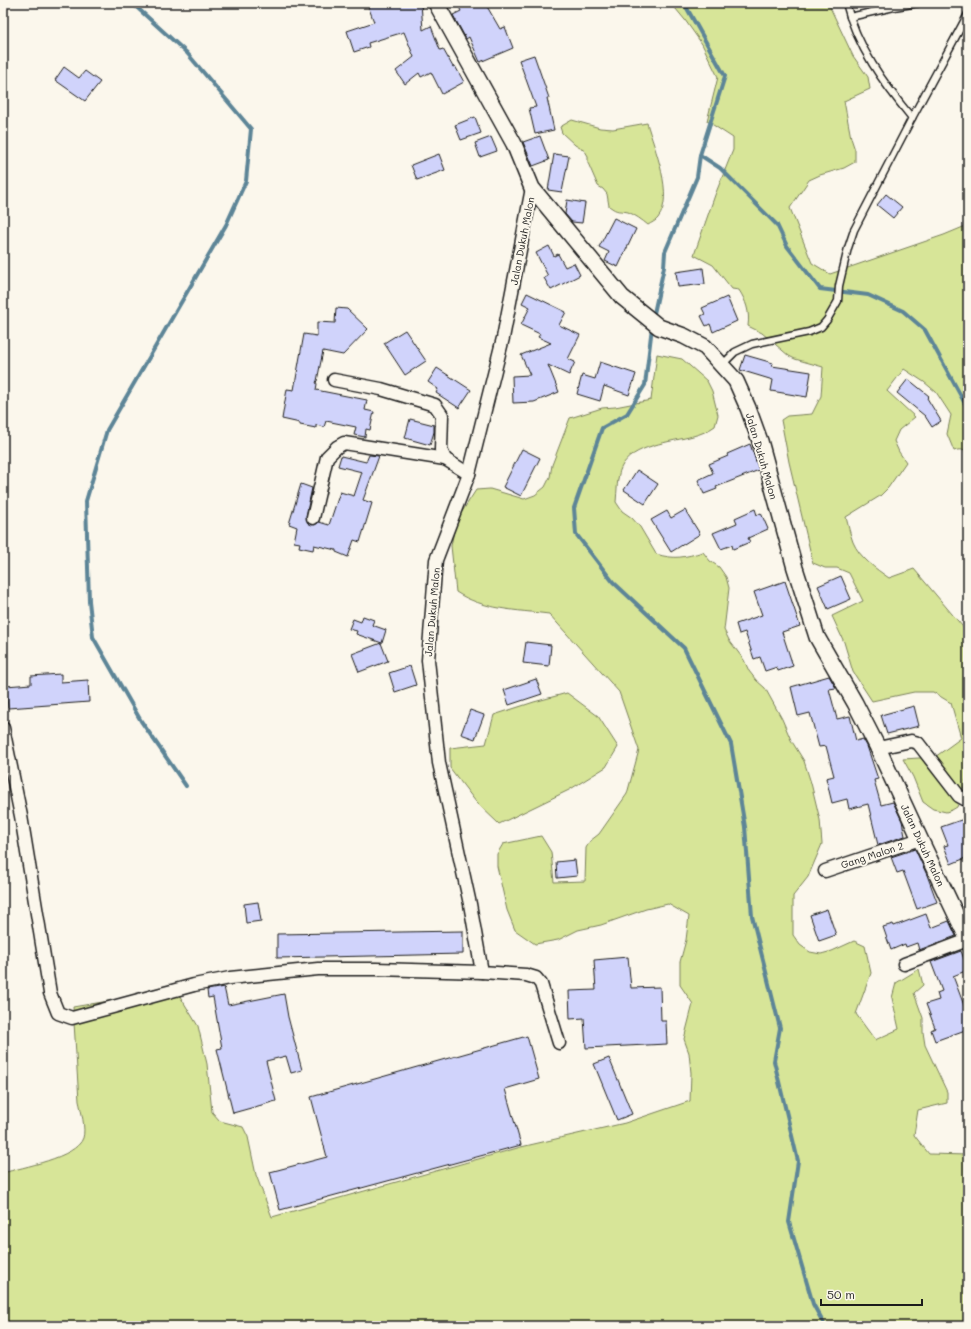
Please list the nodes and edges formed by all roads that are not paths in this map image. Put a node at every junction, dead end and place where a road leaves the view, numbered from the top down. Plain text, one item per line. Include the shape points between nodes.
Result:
1 (436, 3) edge
2 (846, 3) edge
3 (918, 3) edge
4 (968, 14) edge
5 (850, 17) junction
6 (912, 118) junction
7 (532, 188) junction
8 (721, 366) junction
9 (334, 380) dead end
10 (445, 459) junction
11 (469, 474) junction
12 (313, 518) dead end
13 (3, 728) edge
14 (878, 748) junction
15 (968, 801) edge
16 (920, 839) junction
17 (825, 871) dead end
18 (968, 940) edge
19 (904, 964) dead end
20 (482, 972) junction
21 (559, 1043) dead end

1 - 7 street, Jalan Dukuh Malon via 514,144
2 - 5 lane
3 - 5 lane
4 - 6 lane
5 - 6 lane via 859,40 887,88
6 - 8 lane via 852,234 839,286 838,301 822,327 752,344 735,352
7 - 8 street, Jalan Dukuh Malon via 622,297 654,323 704,347
7 - 11 street, Jalan Dukuh Malon via 504,338
8 - 14 street, Jalan Dukuh Malon via 736,381 748,408 794,568 817,637
9 - 10 street via 381,389 435,405 442,415 442,450
10 - 11 street
10 - 12 street via 344,444 337,447 327,457
11 - 20 street, Jalan Dukuh Malon via 436,560 428,660 439,763
13 - 20 street via 21,816 50,993 58,1013 72,1018 194,984 318,969
14 - 15 street via 911,741 918,743 959,796
14 - 16 street, Jalan Dukuh Malon
16 - 17 street, Gang Malon 2
16 - 18 street, Jalan Dukuh Malon
18 - 19 street
20 - 21 street via 536,978

